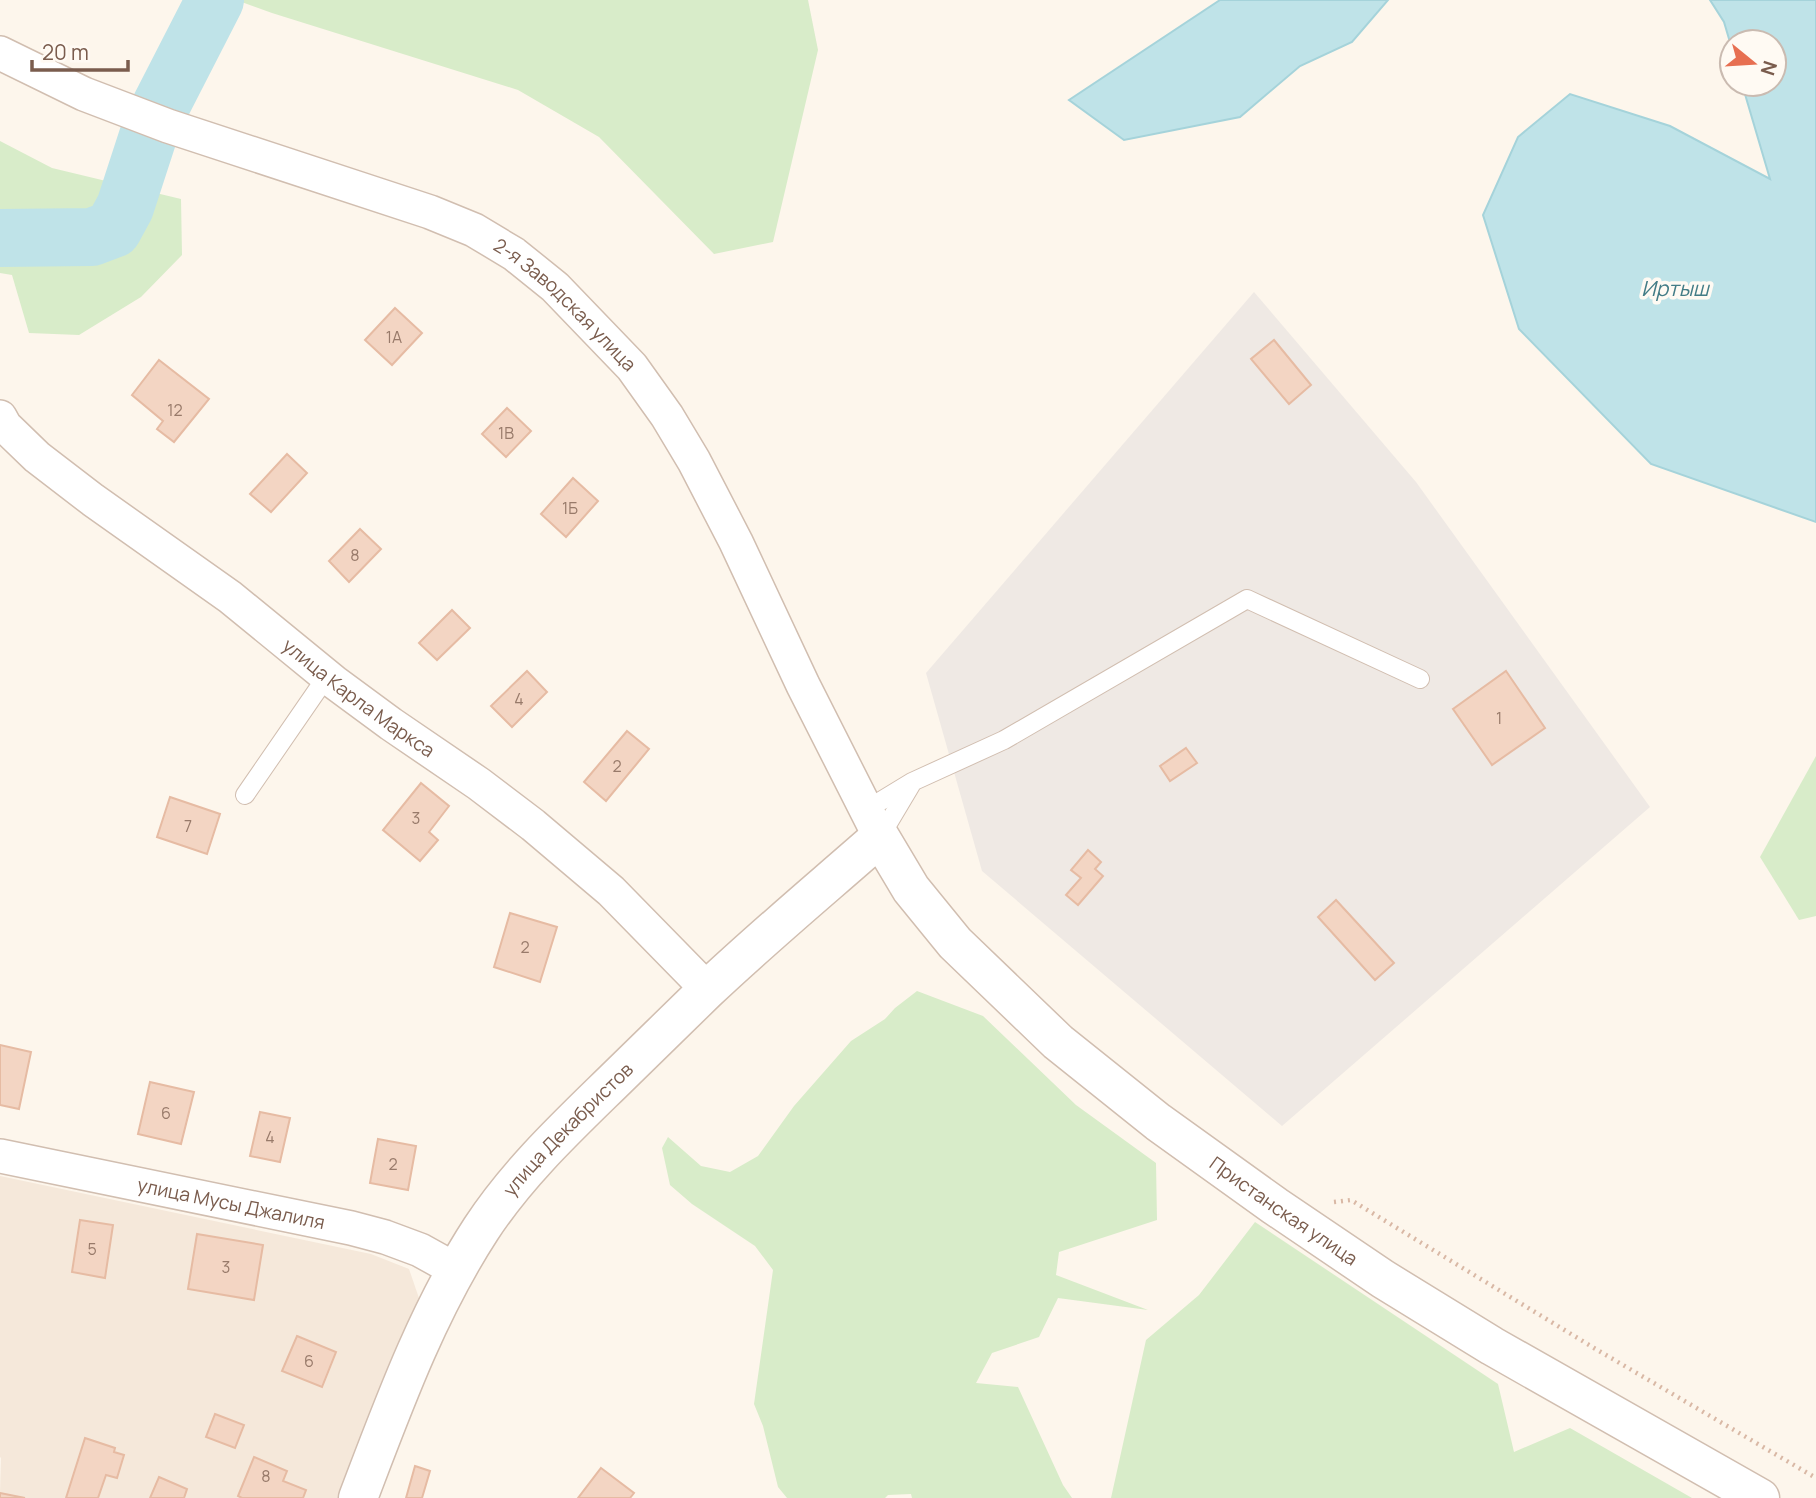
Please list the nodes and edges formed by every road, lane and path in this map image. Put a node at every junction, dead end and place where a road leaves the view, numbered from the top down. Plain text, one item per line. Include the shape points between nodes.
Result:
1 (0, 53) edge
2 (0, 416) edge
3 (327, 676) junction
4 (1420, 679) dead end
5 (912, 782) junction
6 (245, 795) dead end
7 (873, 823) junction
8 (708, 990) junction
9 (0, 1156) edge
10 (1351, 1200) dead end
11 (456, 1270) junction
12 (1816, 1478) edge
13 (358, 1498) edge
14 (1760, 1498) edge

1 - 7 street, 2-я Заводская улица via 84,94 168,127 474,230 555,287 632,367 694,461
2 - 3 street, улица Карла Маркса via 37,457 230,597
3 - 6 lane
3 - 8 street, улица Карла Маркса via 533,825 611,891
4 - 5 lane via 1247,598 1004,740
5 - 7 lane
5 - 7 lane
7 - 8 street, улица Декабристов
7 - 14 street, Пристанская улица via 912,889 955,943 1058,1042 1158,1122 1394,1286
8 - 11 street, улица Декабристов via 545,1148 483,1227
9 - 11 street, улица Мусы Джалиля via 351,1228 420,1250
10 - 12 path
11 - 13 street, улица Декабристов via 397,1396

